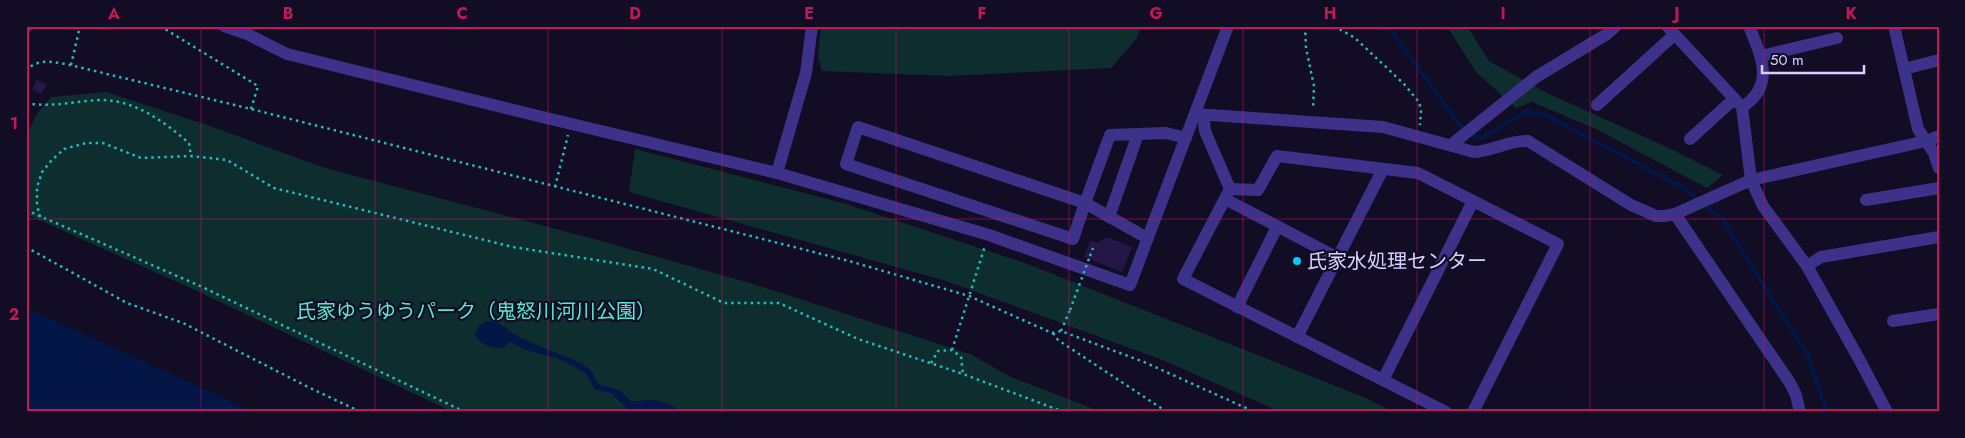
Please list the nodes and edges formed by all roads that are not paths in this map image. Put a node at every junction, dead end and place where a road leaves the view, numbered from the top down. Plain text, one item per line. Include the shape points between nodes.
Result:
1 (224, 26) edge
2 (812, 26) edge
3 (1228, 26) edge
4 (1616, 26) edge
5 (1749, 26) edge
6 (1894, 26) edge
7 (1670, 31) edge
8 (1837, 38) dead end
9 (1761, 56) junction
10 (1939, 60) edge
11 (1904, 68) junction
12 (1738, 103) junction
13 (1597, 105) dead end
14 (1199, 115) junction
15 (1138, 134) junction
16 (1939, 136) edge
17 (1186, 138) junction
18 (1690, 139) dead end
19 (1454, 141) junction
20 (1926, 141) junction
21 (1939, 168) edge
22 (1383, 169) junction
23 (777, 173) junction
24 (1751, 180) junction
25 (1939, 188) edge
26 (1227, 194) junction
27 (1866, 200) dead end
28 (1473, 201) junction
29 (1085, 203) junction
30 (1680, 211) junction
31 (1109, 217) junction
32 (1277, 226) junction
33 (1939, 237) edge
34 (1147, 238) junction
35 (1338, 258) junction
36 (1807, 266) junction
37 (1237, 307) junction
38 (1939, 314) edge
39 (1894, 321) dead end
40 (1298, 337) junction
41 (1383, 380) junction
42 (1446, 412) edge
43 (1473, 412) edge
44 (1800, 412) edge
45 (1887, 412) edge

1 - 23 street via 287,54
2 - 23 street via 806,73
3 - 14 street
4 - 19 street via 1536,77
5 - 9 street
6 - 11 street
7 - 12 street
7 - 13 street
8 - 9 street
9 - 12 street via 1764,74 1761,86 1751,102
10 - 11 street
11 - 20 street via 1918,129
12 - 18 street
12 - 24 street
14 - 17 street
14 - 19 street via 1383,127
14 - 26 street
15 - 17 street via 1166,133
15 - 29 street via 1110,135
15 - 31 street
16 - 20 street
17 - 34 street
19 - 30 street via 1474,152 1482,152 1517,140 1528,141 1644,212 1656,216
20 - 21 street
20 - 24 street
22 - 26 street via 1277,156 1258,190
22 - 28 street via 1418,173
22 - 35 street
23 - 34 street via 989,235 1130,285
24 - 30 street
24 - 36 street via 1763,206
25 - 27 street
26 - 32 street
26 - 37 street via 1182,280
28 - 41 street
28 - 43 street via 1558,244
29 - 29 street via 1073,239 846,164 858,128
29 - 31 street
30 - 44 street via 1790,383
31 - 34 street
32 - 35 street
32 - 37 street
33 - 36 street via 1821,257
35 - 40 street
36 - 45 street
37 - 40 street
38 - 39 street
40 - 41 street
41 - 42 street

